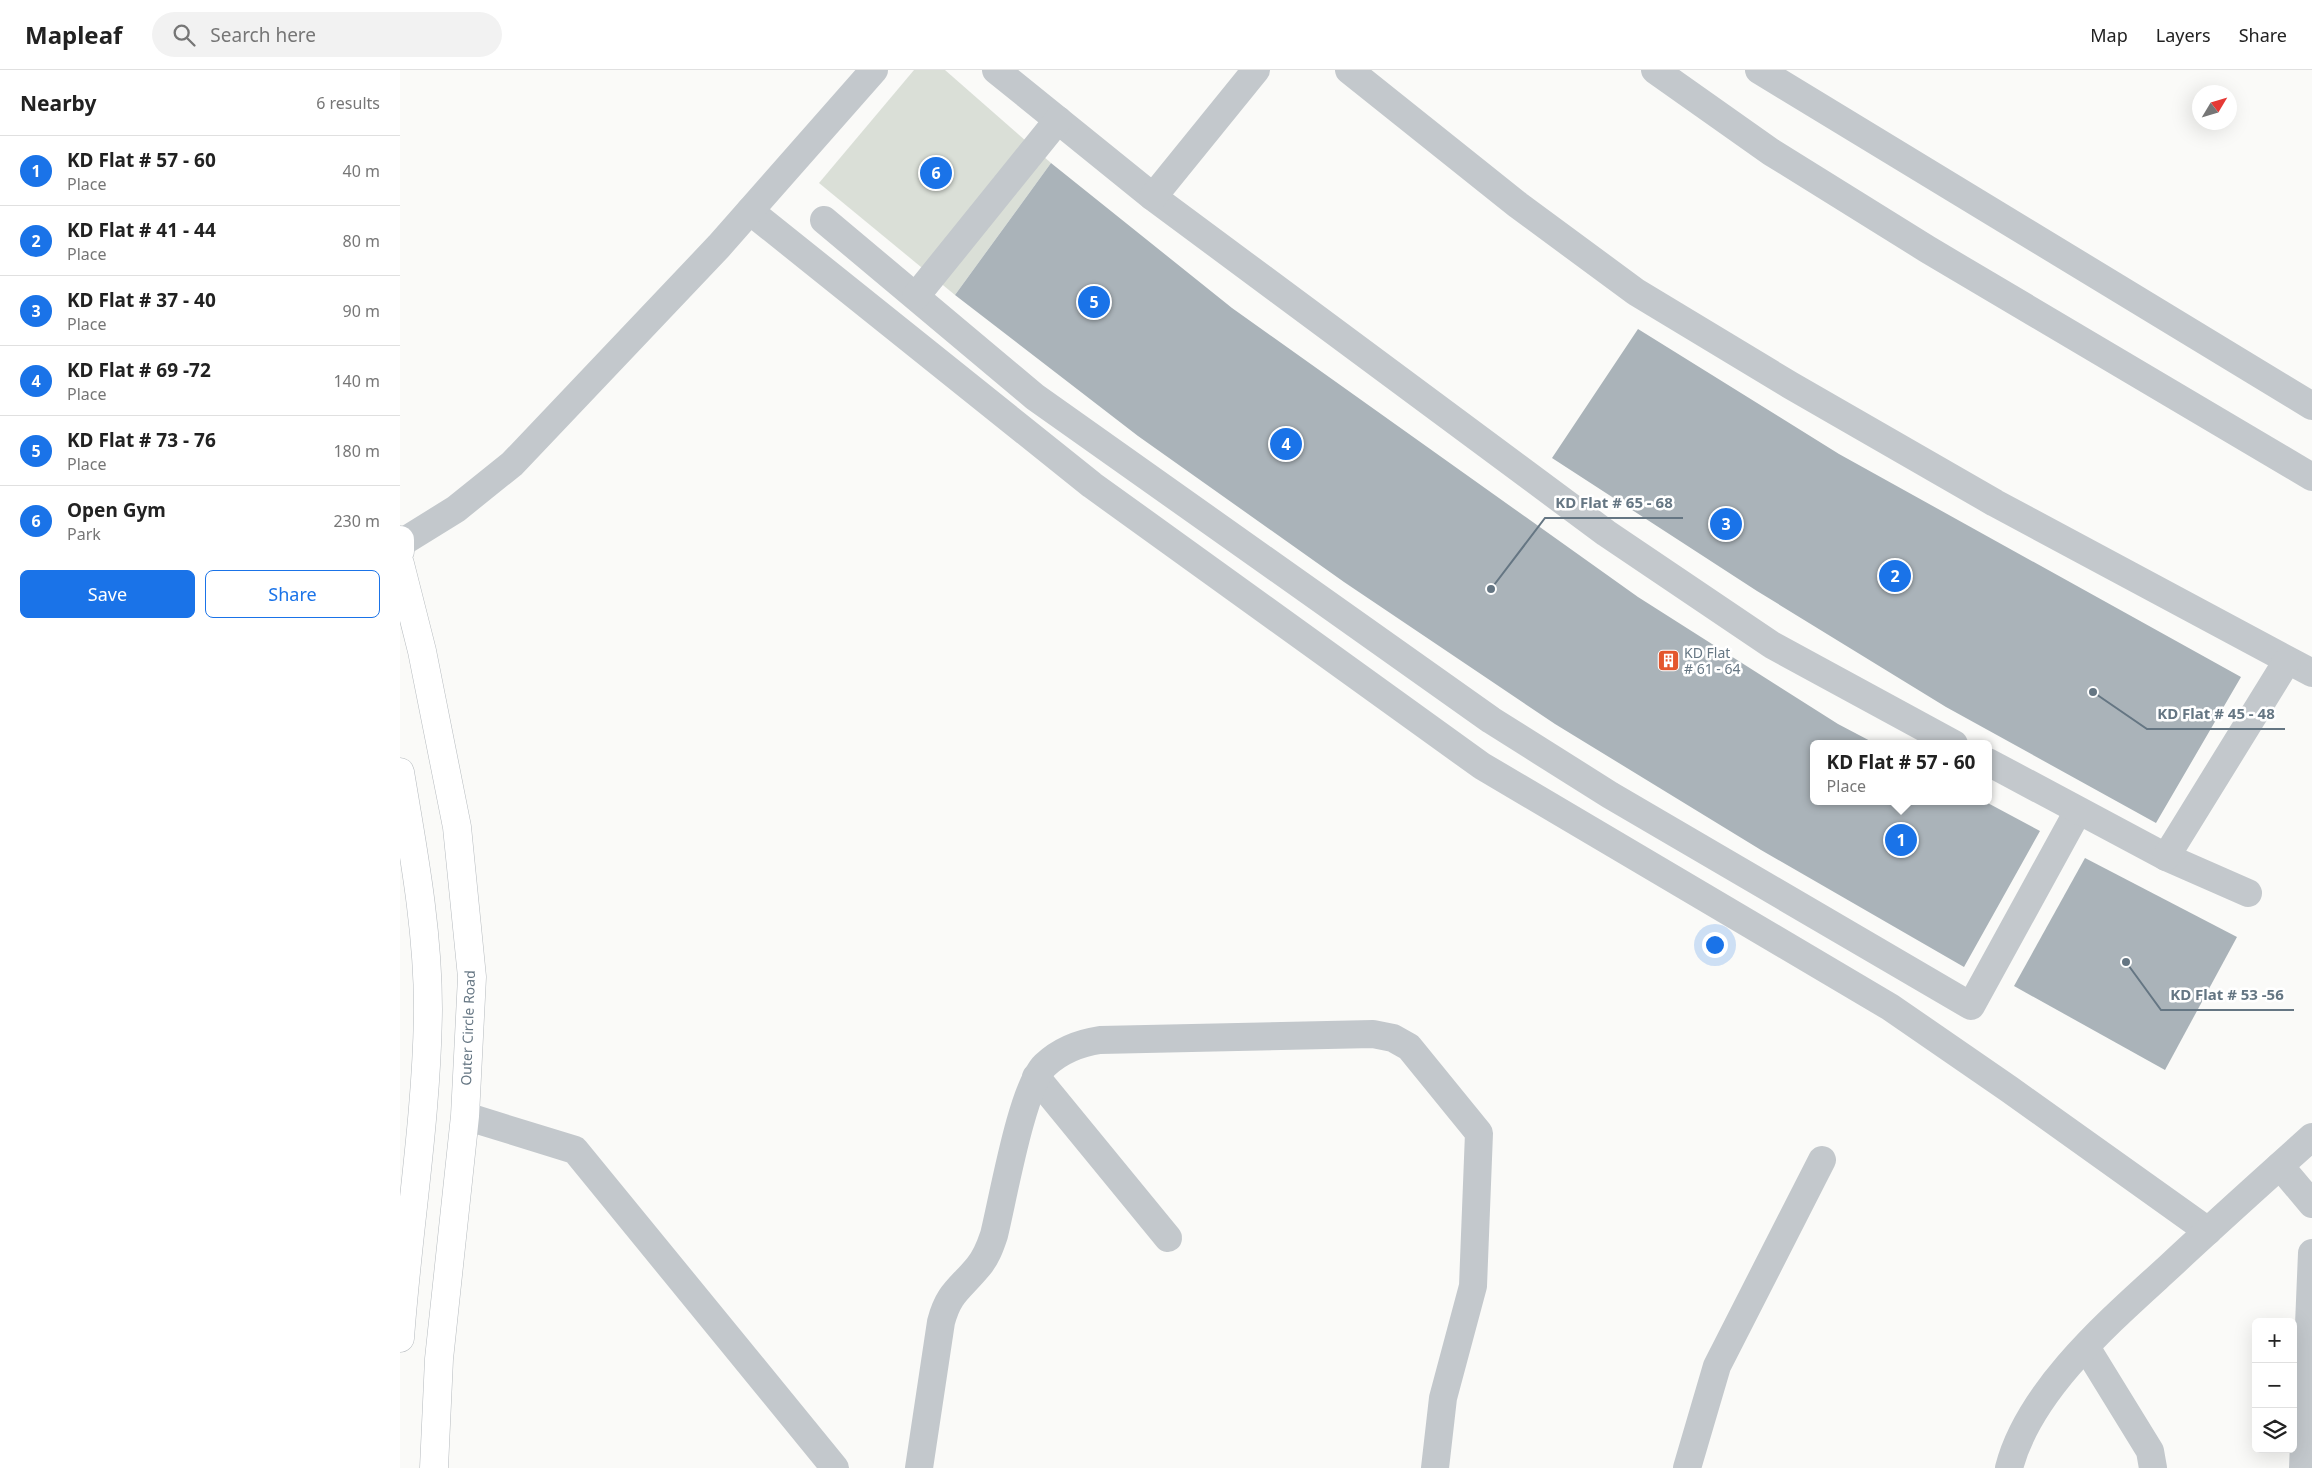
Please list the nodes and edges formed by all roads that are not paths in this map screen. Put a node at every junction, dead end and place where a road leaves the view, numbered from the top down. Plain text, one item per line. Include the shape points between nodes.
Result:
1 (874, 70) edge
2 (996, 70) edge
3 (1256, 70) edge
4 (1349, 70) edge
5 (1655, 70) edge
6 (1759, 70) edge
7 (1058, 120) junction
8 (1153, 197) junction
9 (750, 211) junction
10 (824, 220) dead end
11 (916, 296) junction
12 (2312, 406) edge
13 (2312, 477) edge
14 (400, 550) edge
15 (2287, 661) junction
16 (2312, 673) edge
17 (1947, 740) edge
18 (1992, 764) edge
19 (400, 772) edge
20 (2078, 811) junction
21 (2166, 857) junction
22 (2248, 893) dead end
23 (1036, 1077) junction
24 (465, 1116) junction
25 (2312, 1137) edge
26 (1822, 1160) dead end
27 (2280, 1166) junction
28 (2312, 1204) edge
29 (2208, 1231) junction
30 (1168, 1238) dead end
31 (2312, 1253) edge
32 (400, 1338) edge
33 (2086, 1347) junction
34 (434, 1468) edge
35 (834, 1468) edge
36 (919, 1468) edge
37 (1435, 1468) edge
38 (1687, 1468) edge
39 (2009, 1468) edge
40 (2153, 1468) edge
41 (2303, 1468) edge

1 - 9 street
2 - 7 street
3 - 8 street
4 - 15 street via 1518,204 1636,292 1986,498
5 - 13 street via 1795,167 1927,249
6 - 12 street
7 - 8 street
7 - 11 street
8 - 17 street via 1606,533 1772,645
9 - 14 street via 512,464
9 - 29 street via 1092,486 1482,766 1890,1007
10 - 11 street
11 - 20 street via 1035,397 1491,720 1610,795 1971,1006
14 - 24 main road, Outer Circle Road via 457,827 472,977
15 - 16 street
15 - 21 street
18 - 20 street
19 - 32 main road via 425,924 428,1009 419,1154
20 - 21 street
21 - 22 street
23 - 30 street
23 - 36 street via 1027,1100 994,1236 979,1266 955,1290 946,1305
23 - 37 street via 1062,1052 1081,1043 1100,1040 1372,1034 1393,1038 1409,1047 1479,1133 1474,1286 1443,1398
24 - 34 main road, Outer Circle Road via 440,1359
24 - 35 street via 575,1150
25 - 27 street
26 - 38 street via 1717,1366
27 - 28 street
27 - 29 street
29 - 33 street
31 - 41 street
33 - 39 street via 2061,1371 2015,1444
33 - 40 street via 2150,1451

